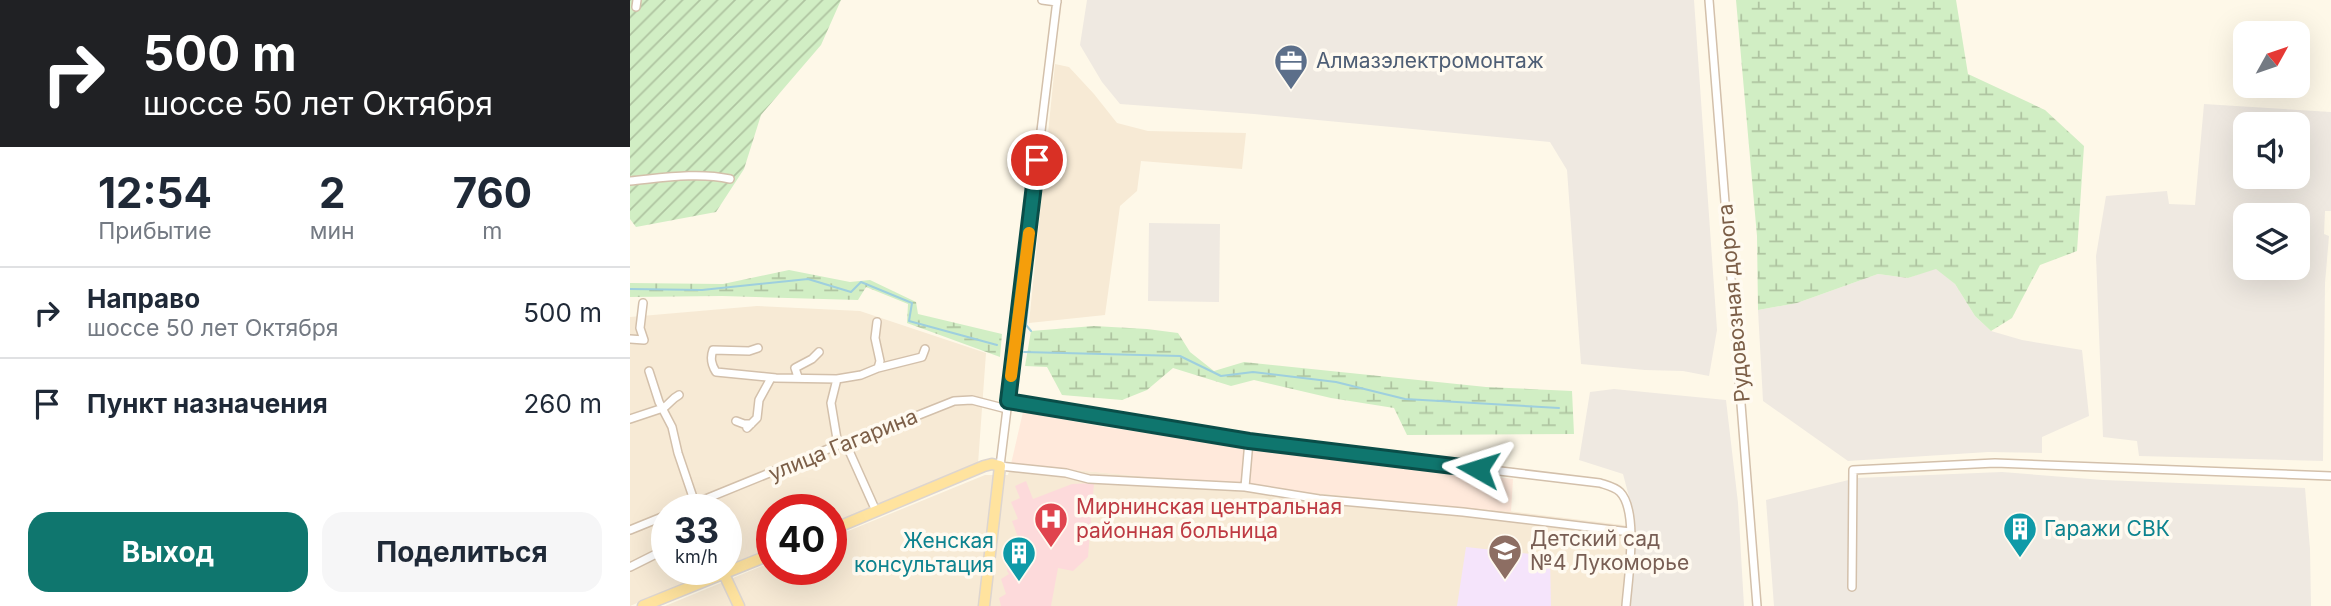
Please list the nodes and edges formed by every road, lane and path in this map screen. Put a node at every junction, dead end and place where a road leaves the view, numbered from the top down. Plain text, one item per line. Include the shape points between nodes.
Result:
1 (1042, 0) edge
2 (1709, 0) edge
3 (1057, 1) edge
4 (730, 179) dead end
5 (630, 181) edge
6 (643, 303) dead end
7 (877, 321) dead end
8 (630, 339) edge
9 (758, 348) dead end
10 (925, 349) dead end
11 (819, 352) dead end
12 (878, 368) junction
13 (649, 371) dead end
14 (798, 377) junction
15 (771, 378) junction
16 (837, 379) junction
17 (679, 395) dead end
18 (1008, 405) junction
19 (663, 408) junction
20 (630, 419) edge
21 (736, 421) dead end
22 (1249, 441) junction
23 (842, 444) junction
24 (1000, 466) junction
25 (2331, 475) edge
26 (1245, 487) junction
27 (692, 494) edge
28 (726, 494) edge
29 (876, 511) junction
30 (651, 521) edge
31 (847, 523) edge
32 (630, 530) edge
33 (1630, 532) junction
34 (651, 557) edge
35 (630, 567) edge
36 (691, 585) edge
37 (729, 585) edge
38 (1852, 587) dead end
39 (643, 606) edge
40 (739, 606) edge
41 (984, 606) edge
42 (1626, 606) edge
43 (1757, 606) edge

1 - 3 street
2 - 43 street, Рудовозная дорога
3 - 18 street
4 - 5 street
6 - 8 street via 640,328 644,340
7 - 12 street
9 - 15 street via 749,352 713,350 713,367 716,372
10 - 12 street via 922,358
11 - 14 street via 795,368
12 - 16 street
13 - 19 street
14 - 15 street
14 - 16 street
15 - 21 street via 759,400 757,418 749,426
16 - 23 street via 831,403
17 - 19 street
18 - 22 street, улица Гагарина
18 - 23 street, улица Гагарина via 954,401
18 - 24 street
19 - 20 street
19 - 27 street
22 - 26 street
22 - 33 street, улица Гагарина via 1600,482 1618,490 1628,504
23 - 28 street, улица Гагарина
23 - 29 street
24 - 26 street via 1089,479
24 - 29 main road via 984,466
24 - 41 main road
25 - 38 street via 1995,463 1853,470
26 - 33 street
29 - 31 main road
30 - 32 street
33 - 42 street
34 - 35 street
36 - 39 main road
37 - 40 main road

